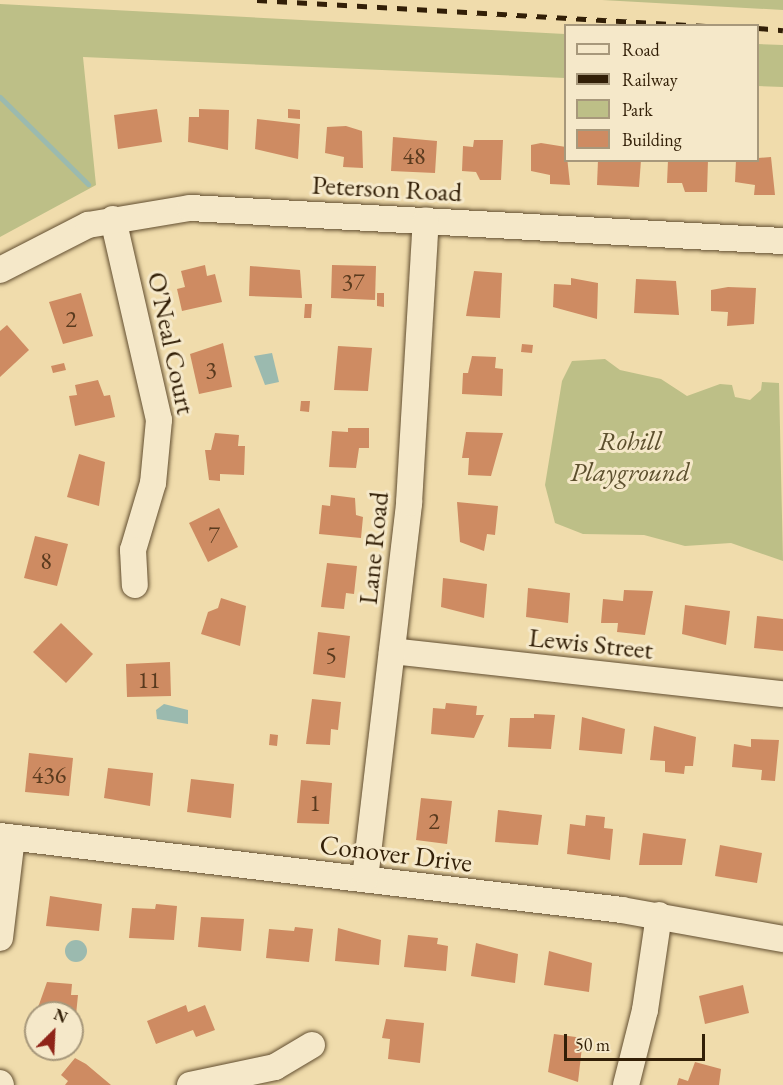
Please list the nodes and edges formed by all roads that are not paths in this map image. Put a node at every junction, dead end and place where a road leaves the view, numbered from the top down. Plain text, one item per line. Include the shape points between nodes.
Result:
1 (113, 219) junction
2 (426, 221) junction
3 (783, 241) edge
4 (0, 270) edge
5 (135, 585) dead end
6 (393, 651) junction
7 (783, 694) edge
8 (6, 837) edge
9 (365, 879) junction
10 (659, 915) junction
11 (0, 938) edge
12 (783, 939) edge
13 (312, 1045) dead end
14 (190, 1085) edge
15 (626, 1085) edge

1 - 2 street, Peterson Road via 190,208
1 - 4 street, Peterson Road via 47,242
1 - 5 street, O'Neal Court via 159,420 153,483 133,550
2 - 3 street, Peterson Road
2 - 6 street, Lane Road via 410,503
6 - 7 street, Lewis Street
6 - 9 street, Lane Road
8 - 9 street, Conover Drive
8 - 11 street
9 - 10 street, Conover Drive
10 - 12 street, Conover Drive
10 - 15 street via 645,1010
13 - 14 street via 275,1066

